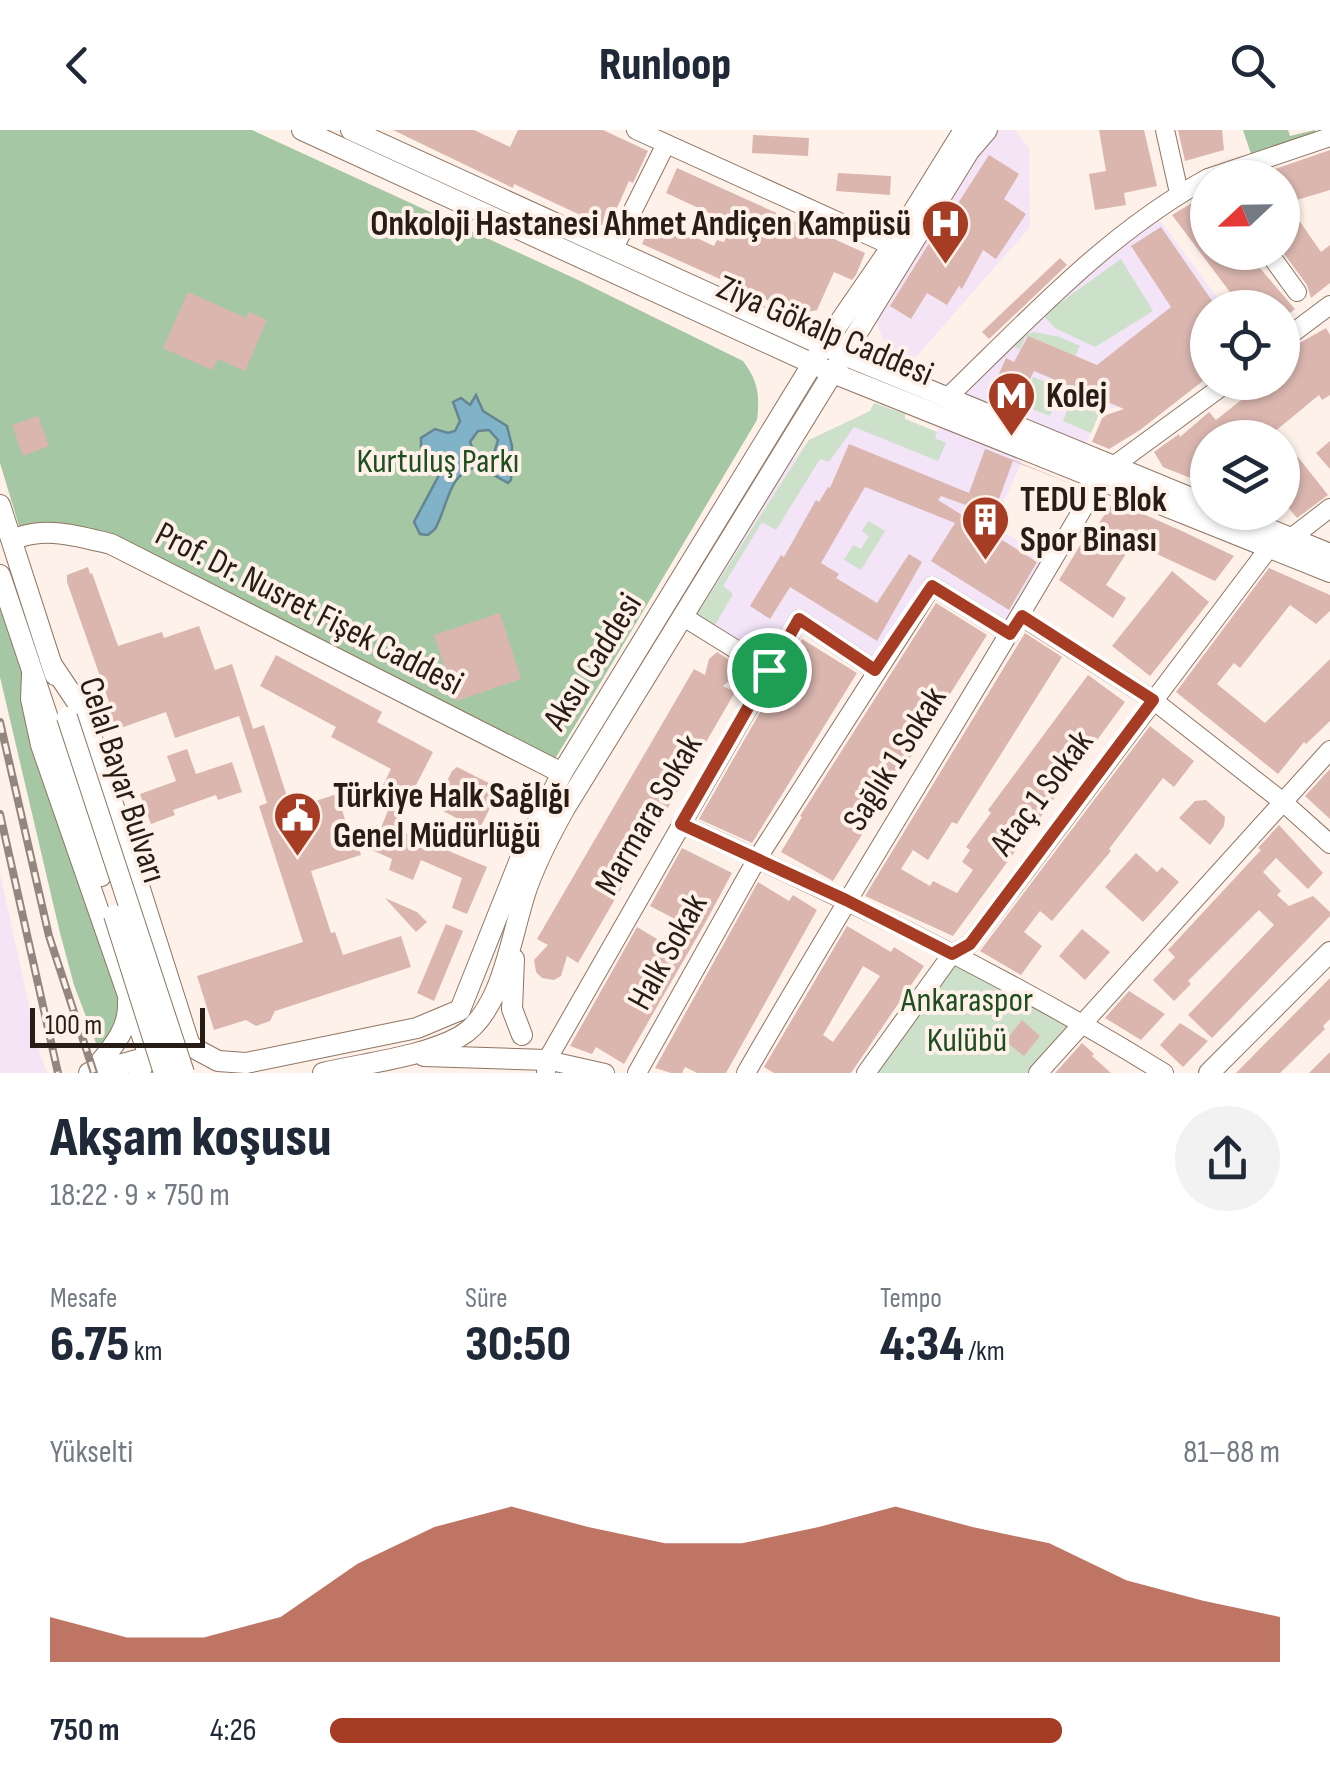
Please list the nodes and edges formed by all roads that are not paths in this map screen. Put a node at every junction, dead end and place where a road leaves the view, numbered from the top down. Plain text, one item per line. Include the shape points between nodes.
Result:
1 (302, 130) edge
2 (350, 130) edge
3 (636, 130) edge
4 (964, 130) edge
5 (986, 130) edge
6 (1165, 130) edge
7 (1330, 137) edge
8 (666, 144) junction
9 (1260, 160) edge
10 (1190, 187) edge
11 (1180, 193) junction
12 (892, 246) junction
13 (614, 248) junction
14 (1328, 310) edge
15 (1300, 329) edge
16 (824, 346) junction
17 (830, 364) junction
18 (947, 398) junction
19 (1204, 400) edge
20 (1106, 473) junction
21 (1190, 499) edge
22 (0, 506) edge
23 (1330, 508) edge
24 (1272, 530) edge
25 (20, 536) dead end
26 (1292, 538) junction
27 (1269, 548) junction
28 (1330, 554) edge
29 (1330, 572) edge
30 (0, 575) edge
31 (682, 616) junction
32 (1022, 616) junction
33 (1010, 634) junction
34 (42, 670) junction
35 (769, 670) junction
36 (875, 670) junction
37 (1153, 700) junction
38 (59, 720) junction
39 (1330, 750) edge
40 (562, 772) junction
41 (1282, 802) junction
42 (681, 824) junction
43 (1330, 844) edge
44 (757, 858) junction
45 (846, 900) junction
46 (519, 914) junction
47 (1330, 952) edge
48 (952, 954) junction
49 (128, 994) junction
50 (460, 1010) junction
51 (483, 1018) junction
52 (1082, 1022) junction
53 (522, 1035) junction
54 (396, 1056) junction
55 (201, 1058) edge
56 (144, 1062) edge
57 (446, 1064) edge
58 (546, 1067) edge
59 (90, 1073) edge
60 (164, 1073) edge
61 (184, 1073) edge
62 (323, 1073) edge
63 (605, 1073) edge
64 (637, 1073) edge
65 (746, 1073) edge
66 (866, 1073) edge
67 (1038, 1073) edge
68 (1164, 1073) edge
69 (1209, 1073) edge

1 - 17 main road, Ziya Gökalp Caddesi
2 - 13 main road, Ziya Gökalp Caddesi
3 - 8 street
4 - 12 main road
5 - 17 main road
6 - 11 street
7 - 9 street
8 - 12 street
8 - 13 street
10 - 11 street
11 - 18 street via 1090,261
12 - 16 main road
13 - 16 main road, Ziya Gökalp Caddesi
14 - 15 street
16 - 17 main road
17 - 18 main road, Ziya Gökalp Caddesi
17 - 20 main road, Ziya Gökalp Caddesi
17 - 31 main road, Aksu Caddesi
17 - 40 main road, Aksu Caddesi
18 - 20 main road, Ziya Gökalp Caddesi
19 - 20 street
20 - 21 main road, Ziya Gökalp Caddesi
20 - 27 main road, Ziya Gökalp Caddesi
20 - 32 street, Sağlık 1 Sokak
22 - 34 main road, Celal Bayar Bulvarı
23 - 26 street
24 - 26 main road
25 - 40 main road, Prof. Dr. Nusret Fişek Caddesi via 69,534 111,544
26 - 28 main road
27 - 29 main road, Ziya Gökalp Caddesi
27 - 37 street, Ataç 1 Sokak
30 - 34 main road, Celal Bayar Bulvarı
31 - 35 street
31 - 46 main road, Aksu Caddesi via 564,808
32 - 33 street, Sağlık 1 Sokak
32 - 37 street
33 - 36 street, Halk Sokak via 932,586
33 - 45 street, Sağlık 1 Sokak
34 - 38 main road, Celal Bayar Bulvarı
34 - 49 main road via 32,699 42,744
34 - 55 main road via 80,708 89,729
35 - 36 street, Marmara Sokak via 799,619
35 - 42 street, Marmara Sokak
36 - 44 street, Halk Sokak
37 - 41 street
37 - 48 street, Ataç 1 Sokak via 970,944
38 - 60 main road, Celal Bayar Bulvarı, bridge
38 - 61 main road, Celal Bayar Bulvarı, bridge
39 - 41 street
40 - 50 main road, Aksu Caddesi
41 - 43 street
41 - 52 street
42 - 44 street
42 - 58 street, Marmara Sokak
44 - 45 street
44 - 64 street, Halk Sokak
45 - 48 street
45 - 65 street, Sağlık 1 Sokak
46 - 51 main road, Aksu Caddesi
46 - 53 main road via 511,995
47 - 69 main road
48 - 52 street
48 - 66 street, Ataç 1 Sokak
49 - 56 main road
49 - 59 main road via 127,1022
50 - 51 main road
50 - 55 main road via 416,1028 263,1061
51 - 53 main road
51 - 54 main road via 452,1040
52 - 67 street
52 - 68 street
53 - 58 main road
54 - 57 main road
54 - 62 main road
55 - 56 main road via 169,1043
56 - 59 main road
57 - 58 main road
58 - 63 street

